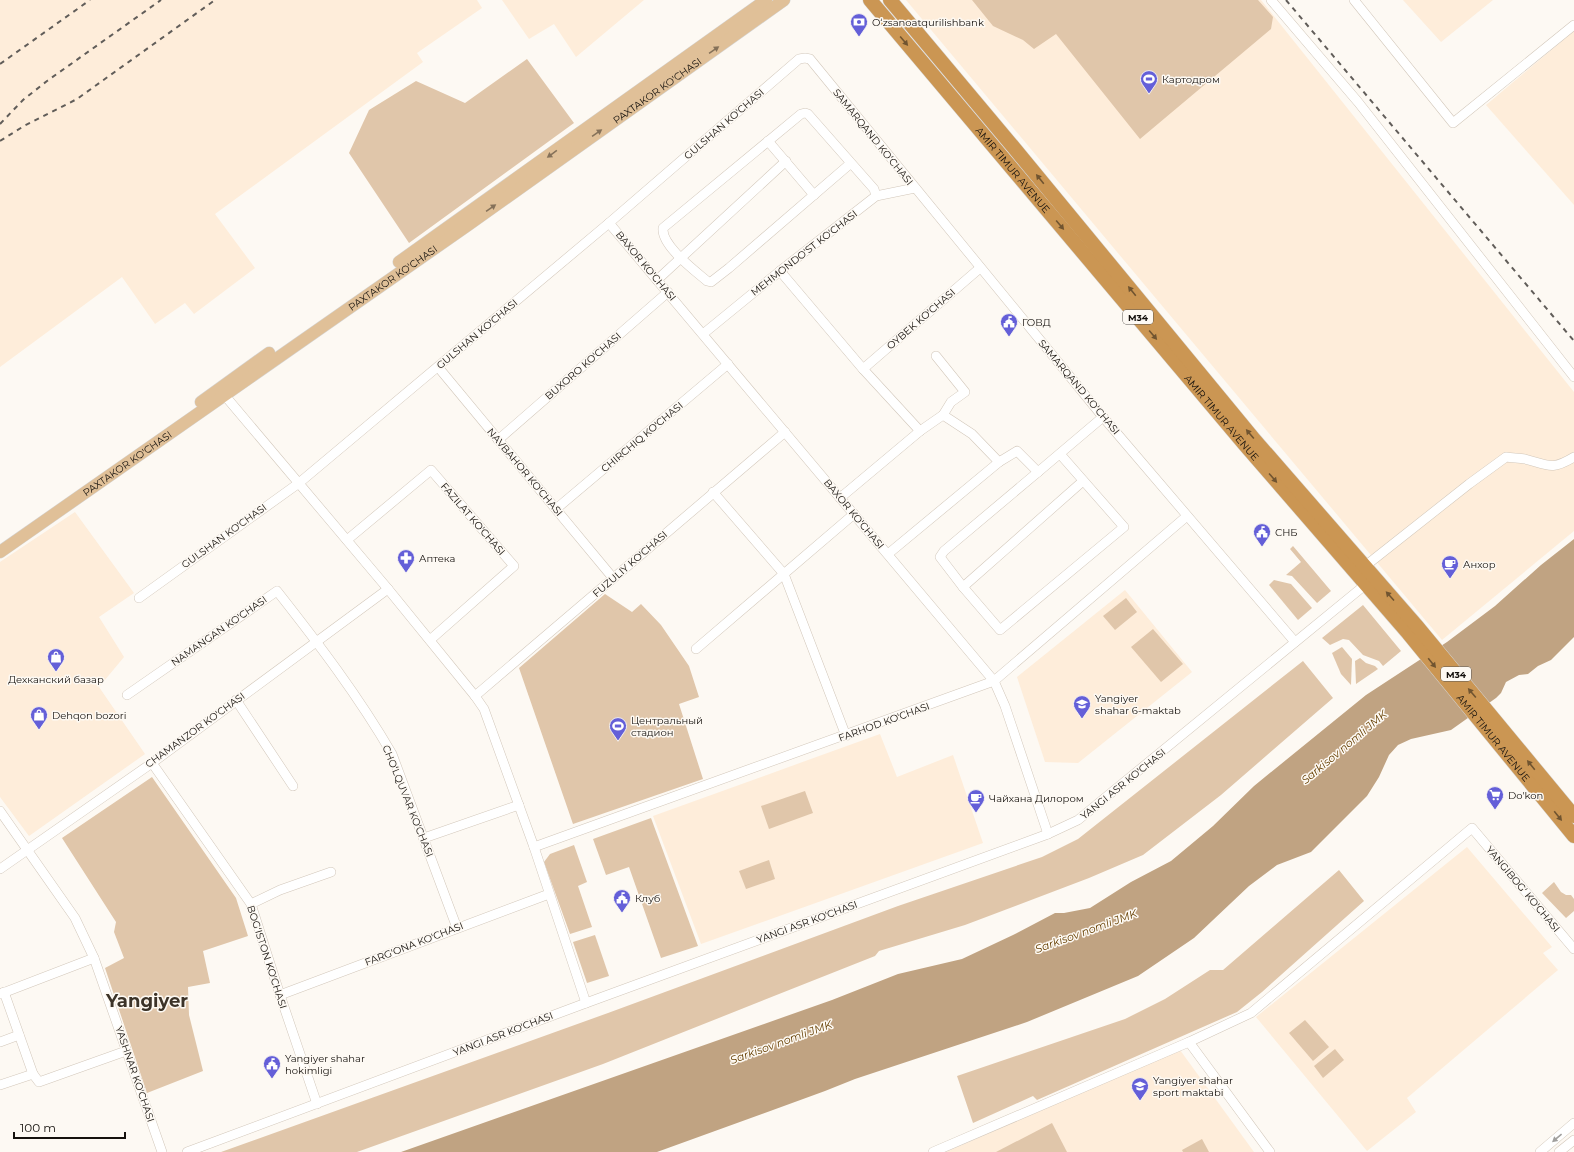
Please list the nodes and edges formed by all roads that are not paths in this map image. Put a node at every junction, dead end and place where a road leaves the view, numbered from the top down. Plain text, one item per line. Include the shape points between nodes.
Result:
1 (766, 0) edge
2 (784, 0) edge
3 (870, 0) edge
4 (890, 0) edge
5 (1271, 0) edge
6 (1354, 0) edge
7 (1574, 25) edge
8 (805, 58) joint
9 (768, 141) junction
10 (1015, 148) junction
11 (1004, 159) junction
12 (786, 161) junction
13 (851, 163) junction
14 (915, 188) junction
15 (814, 194) junction
16 (876, 196) junction
17 (609, 223) junction
18 (681, 258) junction
19 (980, 268) junction
20 (780, 271) junction
21 (657, 280) junction
22 (668, 292) junction
23 (703, 334) junction
24 (936, 356) dead end
25 (728, 364) junction
26 (438, 367) junction
27 (863, 369) junction
28 (1574, 378) edge
29 (222, 392) junction
30 (943, 415) junction
31 (1103, 417) junction
32 (920, 431) junction
33 (785, 432) junction
34 (498, 440) junction
35 (1060, 454) junction
36 (1574, 457) edge
37 (999, 462) junction
38 (1038, 472) junction
39 (1084, 480) junction
40 (299, 483) junction
41 (713, 492) junction
42 (840, 498) junction
43 (556, 509) junction
44 (854, 514) junction
45 (1187, 516) junction
46 (347, 540) junction
47 (0, 542) edge
48 (0, 552) edge
49 (888, 554) junction
50 (1364, 567) junction
51 (784, 574) junction
52 (613, 578) junction
53 (1365, 585) junction
54 (963, 587) junction
55 (388, 589) junction
56 (139, 598) dead end
57 (1412, 629) junction
58 (430, 640) junction
59 (317, 642) junction
60 (1295, 642) junction
61 (696, 649) dead end
62 (994, 681) junction
63 (127, 695) dead end
64 (475, 696) junction
65 (236, 700) junction
66 (1493, 727) junction
67 (846, 736) junction
68 (152, 763) junction
69 (293, 786) dead end
70 (519, 806) junction
71 (0, 811) edge
72 (1574, 816) edge
73 (1048, 834) junction
74 (1574, 836) edge
75 (424, 838) junction
76 (534, 847) junction
77 (27, 849) junction
78 (0, 868) edge
79 (331, 872) dead end
80 (549, 894) junction
81 (251, 904) junction
82 (457, 928) junction
83 (1574, 949) edge
84 (94, 958) junction
85 (2, 993) edge
86 (280, 995) junction
87 (586, 1003) junction
88 (19, 1035) junction
89 (0, 1042) edge
90 (1189, 1042) junction
91 (126, 1051) junction
92 (33, 1074) junction
93 (0, 1085) edge
94 (317, 1104) junction
95 (1574, 1123) edge
96 (1574, 1140) edge
97 (162, 1152) edge
98 (187, 1152) edge
99 (934, 1152) edge
100 (1270, 1152) edge
101 (1540, 1152) edge
102 (1559, 1152) edge

1 -> 29 main road, PAXTAKOR KO'CHASI
29 -> 2 main road, PAXTAKOR KO'CHASI
3 -> 11 highway, AMIR TIMUR AVENUE / M34
4 - 10 highway, AMIR TIMUR AVENUE / M34
5 - 28 street via 1358,102
6 - 7 street via 1453,123
8 - 14 street, SAMARQAND KO‘CHASI via 810,59
8 - 17 street, GULSHAN KO'CHASI via 799,59
9 - 12 street
9 - 13 street via 805,113
9 - 18 street via 663,228 663,236
10 - 11 highway
50 -> 10 highway, AMIR TIMUR AVENUE / M34 via 1253,438
11 -> 53 highway, AMIR TIMUR AVENUE / M34
12 - 15 street
12 - 18 street
13 - 15 street
13 - 16 street via 874,189
14 - 16 street, MEHMONDO'ST KO'CHASI
14 - 19 street, SAMARQAND KO‘CHASI
15 - 18 street via 710,282
16 - 20 street, MEHMONDO'ST KO'CHASI
17 - 21 street, BAXOR KO'CHASI
17 - 26 street, GULSHAN KO'CHASI
18 - 21 street
19 - 27 street, OYBEK KO'CHASI
19 - 31 street, SAMARQAND KO‘CHASI
20 - 23 street, MEHMONDO'ST KO'CHASI
20 - 27 street
21 - 22 street, BAXOR KO'CHASI
22 - 23 street, BAXOR KO'CHASI
22 - 34 street, BUXORO KO'CHASI
23 - 25 street, BAXOR KO'CHASI
24 - 30 street via 965,392 951,402
25 - 33 street, BAXOR KO'CHASI
25 - 43 street, CHIRCHIQ KO'CHASI
26 - 34 street, NAVBAHOR KO'CHASI
26 - 40 street, GULSHAN KO'CHASI
27 - 32 street
29 - 40 street
29 - 47 main road, PAXTAKOR KO'CHASI
29 - 48 main road, PAXTAKOR KO'CHASI
30 - 32 street
30 - 37 street via 972,434
31 - 35 street
31 - 45 street, SAMARQAND KO‘CHASI
32 - 42 street
33 - 41 street, FUZULIY KO'CHASI
33 - 42 street, BAXOR KO'CHASI
34 - 43 street, NAVBAHOR KO'CHASI
35 - 38 street
35 - 39 street
36 - 50 street via 1552,467 1525,459 1506,457
37 - 38 street via 1018,451
37 - 49 street
38 - 54 street via 940,557
39 - 54 street
39 - 54 street via 1124,527 1000,630
40 - 46 street
40 - 56 street, GULSHAN KO'CHASI
41 - 51 street
41 - 52 street, FUZULIY KO'CHASI
42 - 44 street, BAXOR KO'CHASI
43 - 52 street, NAVBAHOR KO'CHASI
44 - 49 street, BAXOR KO'CHASI
44 - 51 street
45 - 60 street, SAMARQAND KO‘CHASI
45 - 62 street, FARHOD KO'CHASI
46 - 55 street
46 - 58 street, FAZILAT KO'CHASI via 430,470 514,566
49 - 62 street, BAXOR KO'CHASI
57 -> 50 highway, AMIR TIMUR AVENUE / M34
51 - 61 street
51 - 67 street
52 - 64 street, FUZULIY KO'CHASI
53 - 57 highway, AMIR TIMUR AVENUE / M34
53 - 60 street, YANGI ASR KO'CHASI
55 - 58 street
55 - 59 street, CHAMANZOR KO'CHASI
57 - 66 highway, AMIR TIMUR AVENUE / M34
58 - 64 street
59 - 63 street, NAMANGAN KO'CHASI via 278,590
59 - 65 street, CHAMANZOR KO'CHASI
59 - 75 street, CHO‘LQUVAR KO'CHASI via 392,754
60 - 73 street, YANGI ASR KO'CHASI via 1078,820
62 - 67 street, FARHOD KO'CHASI
62 - 73 street, BAXOR KO'CHASI via 1005,706
64 - 70 street via 484,709
65 - 68 street, CHAMANZOR KO'CHASI
65 - 69 street
72 -> 66 highway, AMIR TIMUR AVENUE / M34
66 -> 74 highway, AMIR TIMUR AVENUE / M34
67 - 76 street, FARHOD KO'CHASI
68 - 77 street, CHAMANZOR KO'CHASI
68 - 81 street, BOG‘ISTON KO'CHASI
70 - 75 street
70 - 76 street
71 - 77 street, YASHNAR KO'CHASI
73 - 87 street, YANGI ASR KO'CHASI
75 - 82 street, CHO‘LQUVAR KO'CHASI
76 - 80 street
77 - 78 street, CHAMANZOR KO'CHASI
77 - 84 street, YASHNAR KO'CHASI via 75,918
79 - 81 street via 280,890
80 - 82 street, FARG'ONA KO'CHASI
80 - 87 street
81 - 86 street, BOG‘ISTON KO'CHASI
82 - 86 street, FARG'ONA KO'CHASI
83 - 90 street, YANGIBOG‘ KO'CHASI via 1472,828 1251,1013
84 - 85 street
84 - 91 street, YASHNAR KO'CHASI
85 - 88 street
86 - 94 street, BOG‘ISTON KO'CHASI
87 - 94 street, YANGI ASR KO'CHASI
88 - 89 street
88 - 92 street
90 - 99 street
90 - 100 street
91 - 92 street via 39,1082
91 - 97 street, YASHNAR KO'CHASI
92 - 93 street
94 - 98 street, YANGI ASR KO'CHASI
95 -> 101 street
96 - 102 street

